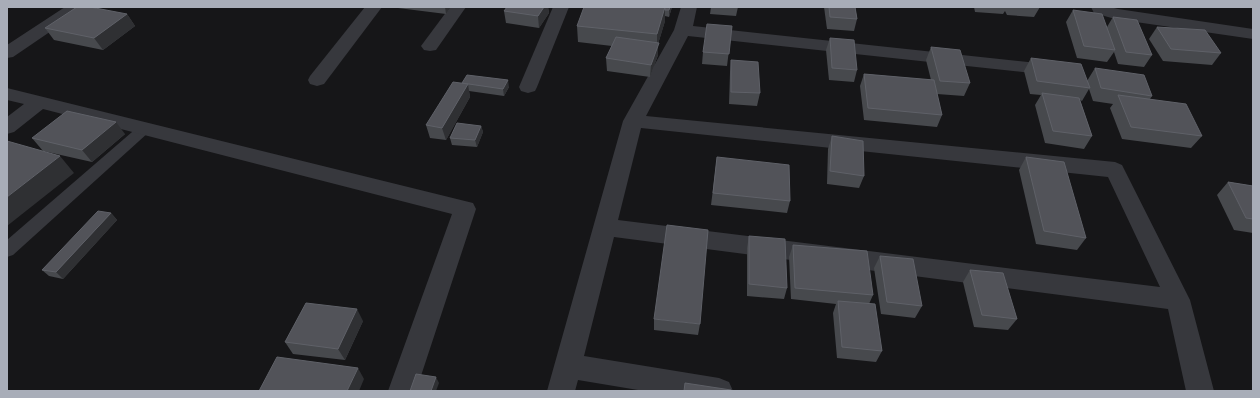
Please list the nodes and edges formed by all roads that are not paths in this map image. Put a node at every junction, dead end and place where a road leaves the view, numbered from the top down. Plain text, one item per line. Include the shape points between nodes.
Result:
1 (76, 7) edge
2 (374, 7) edge
3 (458, 7) edge
4 (561, 7) edge
5 (689, 7) edge
6 (1099, 7) edge
7 (683, 30) junction
8 (1253, 34) edge
9 (430, 46) dead end
10 (7, 53) edge
11 (1050, 69) edge
12 (317, 80) dead end
13 (528, 87) dead end
14 (7, 94) edge
15 (40, 102) junction
16 (633, 121) junction
17 (7, 127) edge
18 (144, 129) junction
19 (604, 227) junction
20 (7, 250) edge
21 (1178, 300) junction
22 (568, 366) junction
23 (402, 391) edge
24 (561, 391) edge
25 (719, 391) edge
26 (1200, 391) edge

1 - 10 street
2 - 12 street
3 - 9 street
4 - 13 street
5 - 7 street
6 - 8 street via 1115,14
7 - 11 street
7 - 16 street
14 - 15 street
15 - 17 street
15 - 18 street
16 - 19 street
16 - 21 street via 1115,170
18 - 20 lane
18 - 23 street via 465,209
19 - 21 street
19 - 22 street
21 - 26 street
22 - 24 street
22 - 25 street

